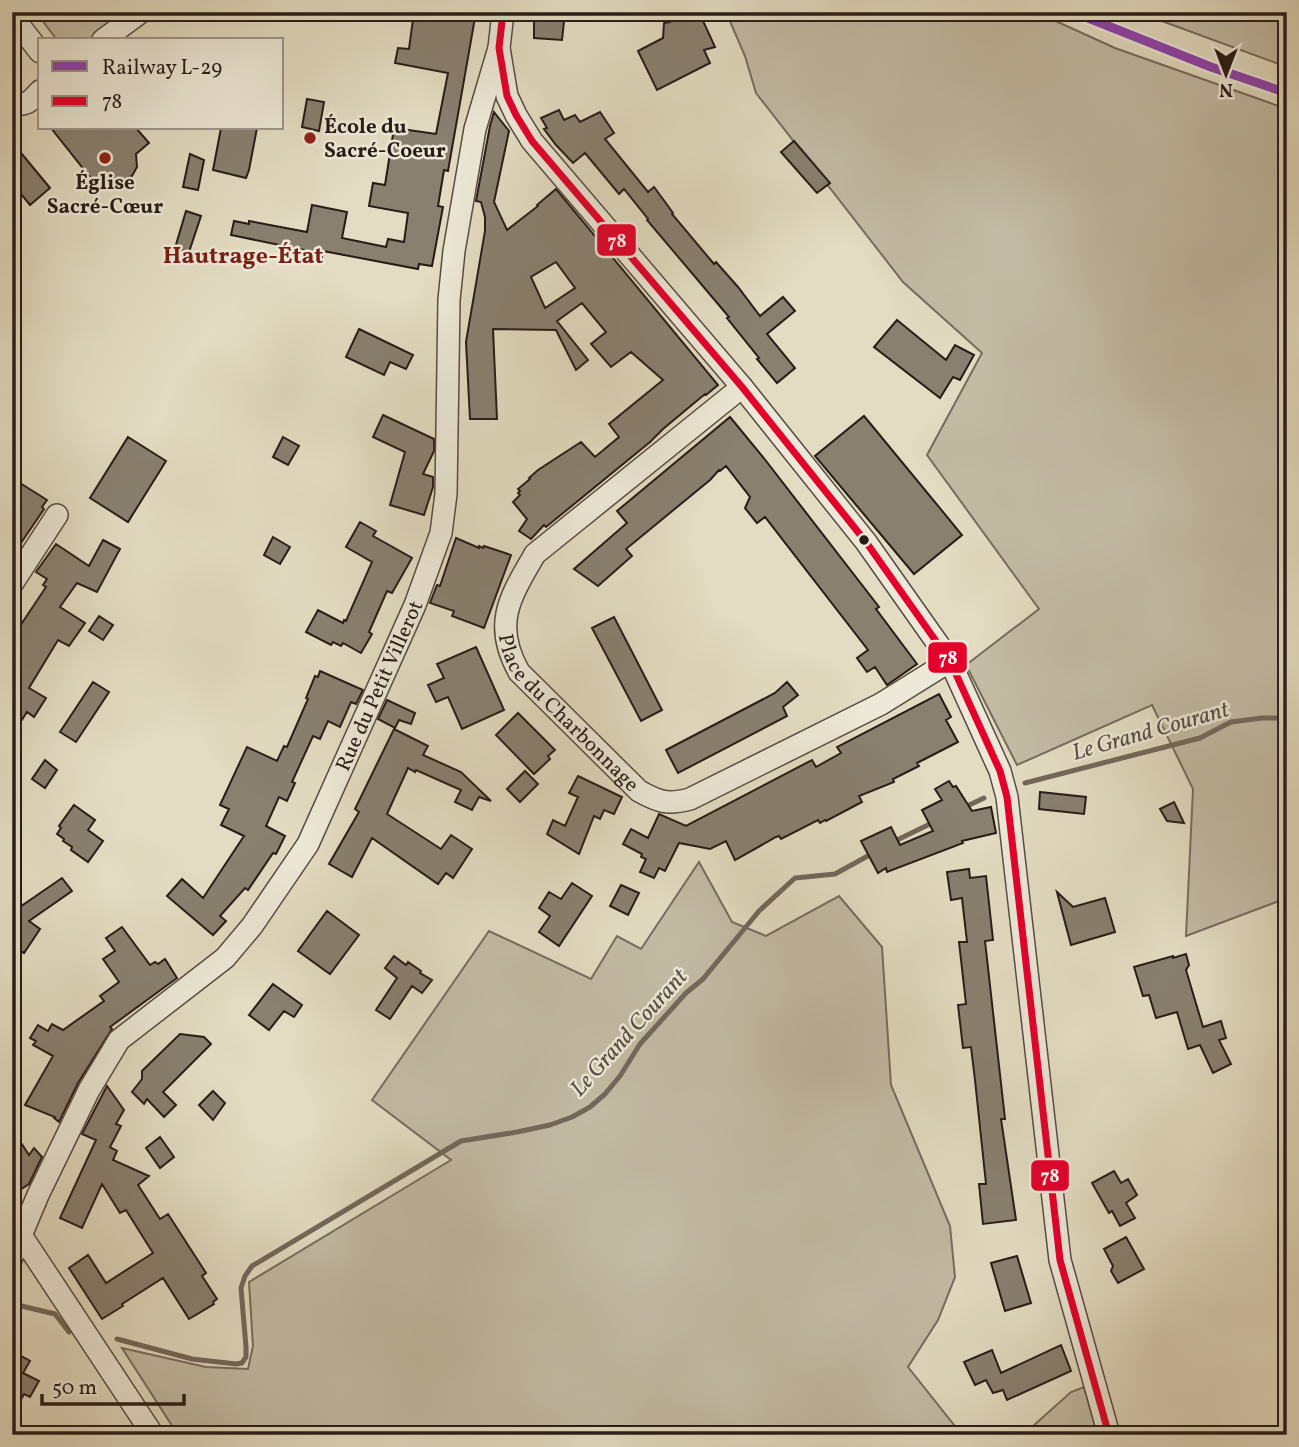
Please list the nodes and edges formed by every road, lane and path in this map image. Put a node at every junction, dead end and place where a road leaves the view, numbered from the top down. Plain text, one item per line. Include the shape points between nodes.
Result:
1 (141, 12) edge
2 (503, 12) edge
3 (12, 16) edge
4 (106, 38) edge
5 (499, 48) junction
6 (38, 49) edge
7 (38, 93) edge
8 (12, 104) edge
9 (742, 387) junction
10 (57, 516) dead end
11 (12, 584) edge
12 (950, 661) junction
13 (17, 1229) edge
14 (12, 1257) edge
15 (153, 1435) edge
16 (1109, 1435) edge

1 - 4 street
2 - 5 street, Rue du Petit Villerot
3 - 6 street
5 - 9 street via 507,96 532,141
5 - 13 street, Rue du Petit Villerot via 475,129 454,251 441,533 415,605 308,844 225,958 120,1040
7 - 8 street via 22,105
9 - 12 street via 866,542
9 - 12 street, Place du Charbonnage via 535,554 505,616 510,656 519,672 639,791 674,803 881,704
10 - 11 street
12 - 16 street via 1000,771 1007,797 1059,1260
13 - 14 street, Rue du Petit Villerot
13 - 15 street

